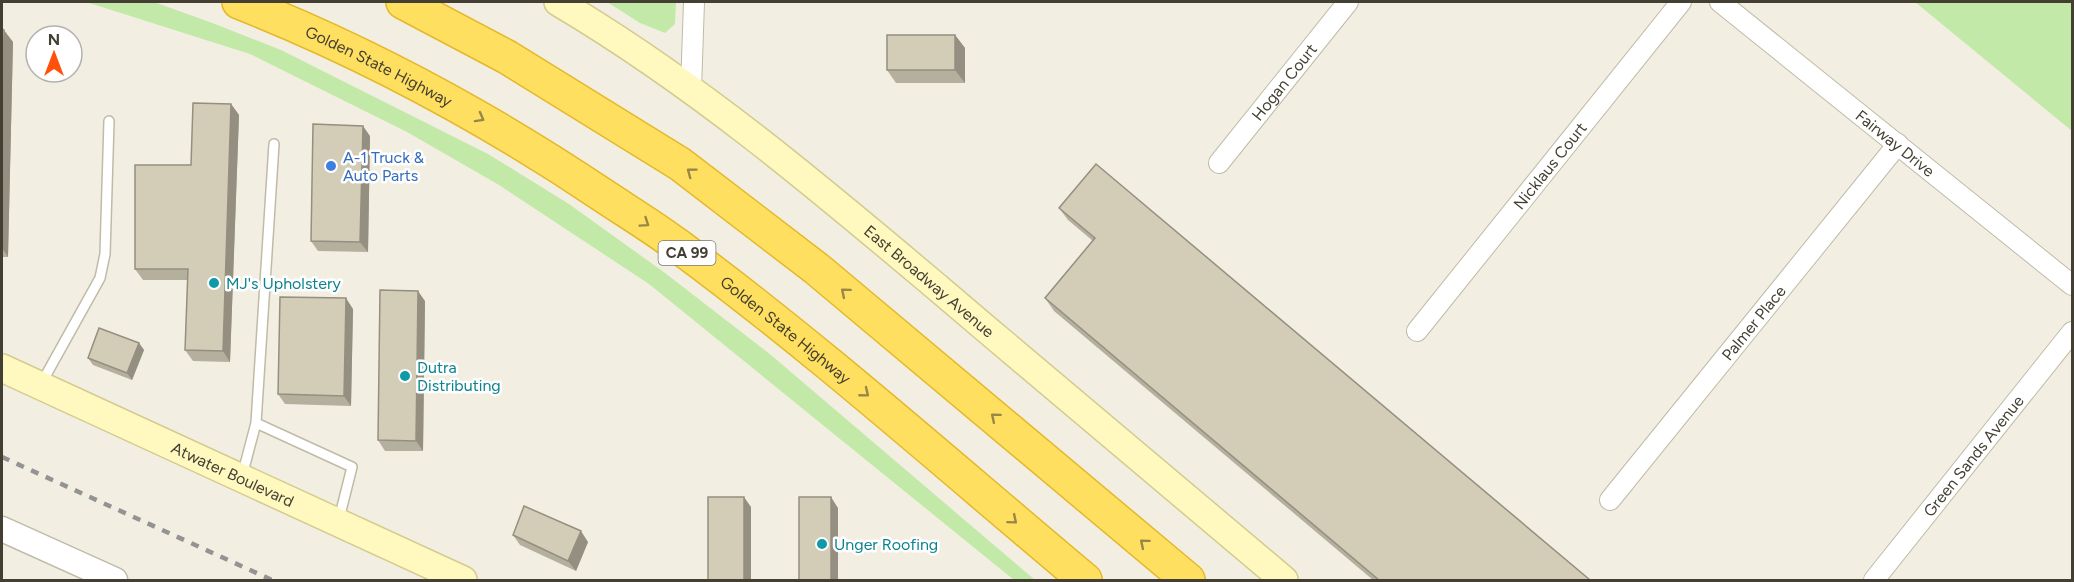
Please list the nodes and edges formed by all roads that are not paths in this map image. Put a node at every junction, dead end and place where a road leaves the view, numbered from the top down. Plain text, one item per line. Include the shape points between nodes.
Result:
1 (239, 2) edge
2 (403, 2) edge
3 (558, 2) edge
4 (694, 2) edge
5 (1348, 2) edge
6 (1681, 2) edge
7 (1720, 2) edge
8 (691, 89) junction
9 (108, 121) dead end
10 (274, 144) dead end
11 (1898, 144) junction
12 (1219, 163) dead end
13 (2073, 285) edge
14 (1417, 331) dead end
15 (2073, 332) edge
16 (2, 368) edge
17 (40, 386) junction
18 (256, 423) junction
19 (241, 478) junction
20 (1610, 500) dead end
21 (338, 522) junction
22 (2, 529) edge
23 (115, 580) edge
24 (463, 580) edge
25 (1085, 580) edge
26 (1188, 580) edge
27 (1284, 580) edge
28 (1874, 580) edge

1 -> 25 highway, Golden State Highway / CA 99 via 296,24 398,73 521,140 676,244 866,394
26 -> 2 highway via 817,269 681,164 507,57
3 - 8 main road, East Broadway Avenue
4 - 8 street
5 - 12 street, Hogan Court
6 - 14 street, Nicklaus Court
7 - 11 street, Fairway Drive
8 - 27 main road, East Broadway Avenue via 853,217
9 - 17 lane via 105,254 100,278
10 - 18 lane
11 - 13 street, Fairway Drive
11 - 20 street, Palmer Place
15 - 28 street, Green Sands Avenue
16 - 17 main road, Atwater Boulevard
17 - 19 main road, Atwater Boulevard
18 - 19 lane
18 - 21 lane via 352,467
19 - 21 main road, Atwater Boulevard
21 - 24 main road, Atwater Boulevard
22 - 23 street

